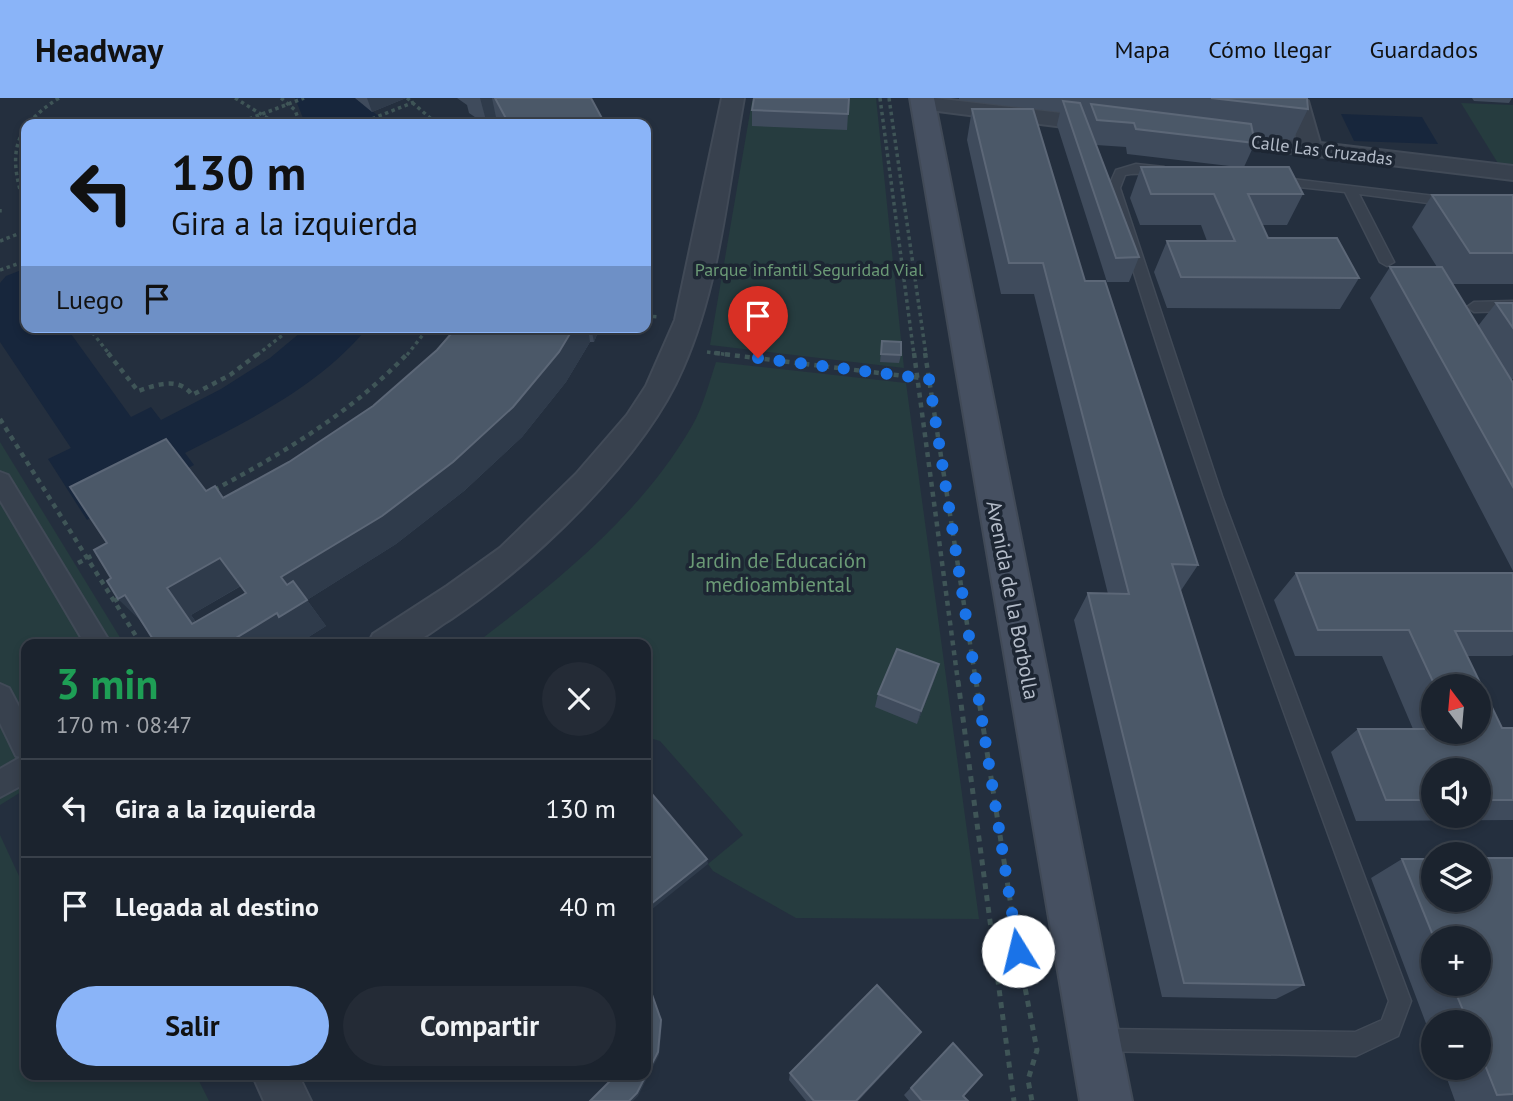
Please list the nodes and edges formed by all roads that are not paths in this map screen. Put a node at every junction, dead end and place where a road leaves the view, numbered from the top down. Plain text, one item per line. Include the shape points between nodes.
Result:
1 (733, 98) edge
2 (1229, 98) edge
3 (911, 100) edge
4 (1130, 128) edge
5 (1185, 134) edge
6 (1310, 149) junction
7 (1177, 172) edge
8 (1513, 173) edge
9 (1257, 180) edge
10 (1350, 188) junction
11 (1459, 204) edge
12 (1387, 262) dead end
13 (1513, 306) edge
14 (1474, 307) dead end
15 (0, 481) edge
16 (95, 639) edge
17 (393, 639) edge
18 (0, 696) edge
19 (21, 737) edge
20 (21, 771) edge
21 (0, 784) edge
22 (1096, 1040) junction
23 (277, 1080) edge
24 (288, 1101) edge
25 (1106, 1101) edge

1 - 17 street via 699,276 678,348 637,422 562,508 511,557
2 - 6 street via 1300,106
3 - 4 street
3 - 22 main road, Avenida de la Borbolla
5 - 6 street, Calle Las Cruzadas
6 - 8 street, Calle Las Cruzadas
7 - 22 lane via 1136,168 1121,173 1114,188 1155,327 1400,1002 1390,1028 1356,1044
9 - 10 lane
10 - 11 lane
10 - 12 lane
13 - 14 lane
15 - 16 street
18 - 19 street
20 - 21 street
22 - 25 main road, Avenida de la Borbolla
23 - 24 street

